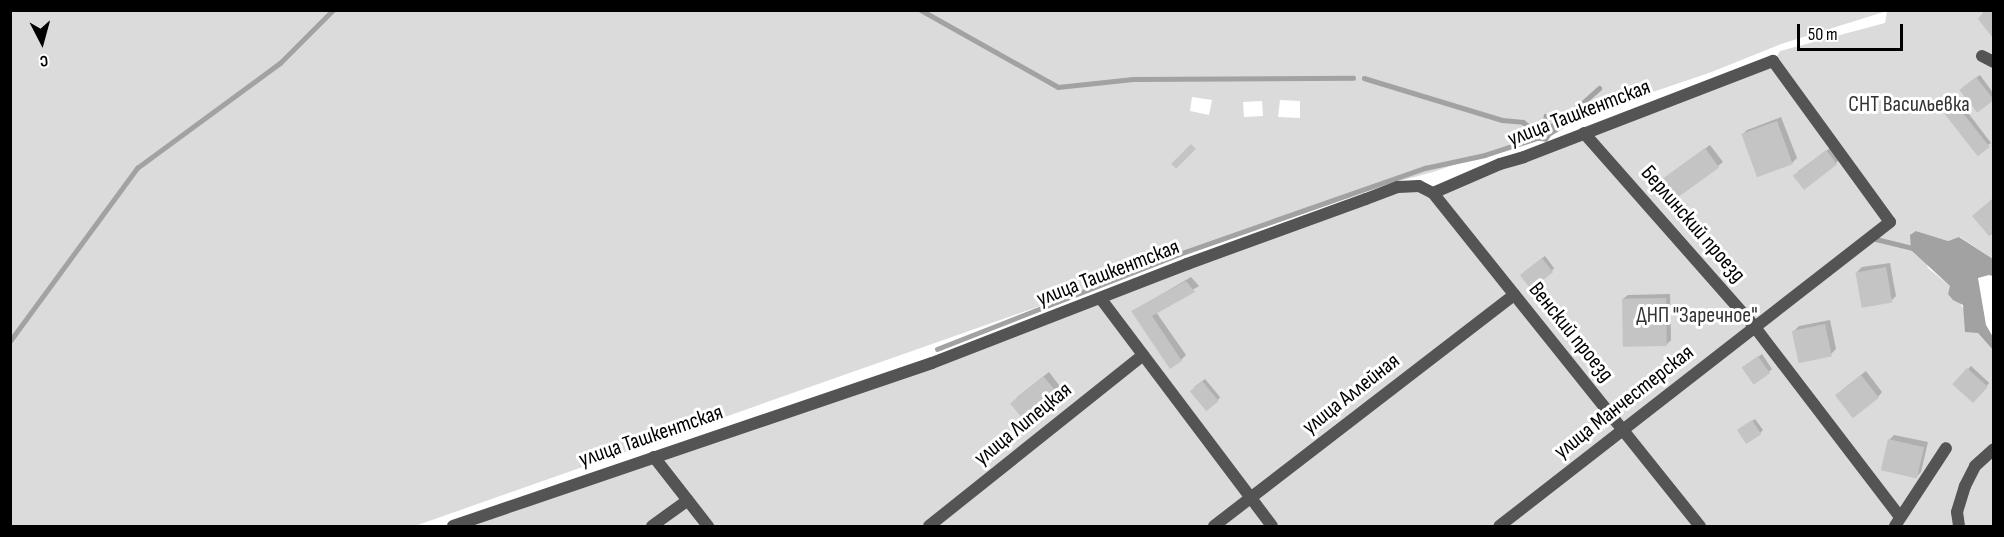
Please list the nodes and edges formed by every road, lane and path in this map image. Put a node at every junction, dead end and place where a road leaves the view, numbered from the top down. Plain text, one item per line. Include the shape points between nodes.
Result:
1 (1584, 133) junction
2 (1433, 193) junction
3 (1890, 222) joint
4 (1514, 296) junction
5 (1101, 299) junction
6 (1754, 326) junction
7 (1143, 355) junction
8 (1624, 430) junction
9 (1946, 448) dead end
10 (1994, 449) edge
11 (654, 457) junction
12 (1250, 498) junction
13 (688, 500) junction
14 (1898, 522) edge
15 (453, 526) edge
16 (652, 526) edge
17 (708, 526) edge
18 (929, 526) edge
19 (1214, 526) edge
20 (1272, 526) edge
21 (1499, 526) edge
22 (1700, 526) edge
23 (1959, 526) edge

1 - 2 street, улица Ташкентская
1 - 3 street, улица Ташкентская via 1773,61
1 - 6 street, Берлинский проезд
2 - 4 street, Венский проезд
2 - 5 street, улица Ташкентская via 1419,186 1398,188
3 - 6 street, улица Манчестерская
4 - 8 street, Венский проезд
4 - 12 street, улица Аллейная
5 - 7 street
5 - 11 street, улица Ташкентская via 932,363
6 - 8 street, улица Манчестерская
6 - 14 street, Берлинский проезд
7 - 12 street
7 - 18 street, улица Липецкая
8 - 21 street, улица Манчестерская
8 - 22 street, Венский проезд
9 - 14 street
10 - 23 street via 1975,466 1965,486 1957,512
11 - 13 street
11 - 15 street, улица Ташкентская
12 - 19 street, улица Аллейная
12 - 20 street
13 - 16 street
13 - 17 street

